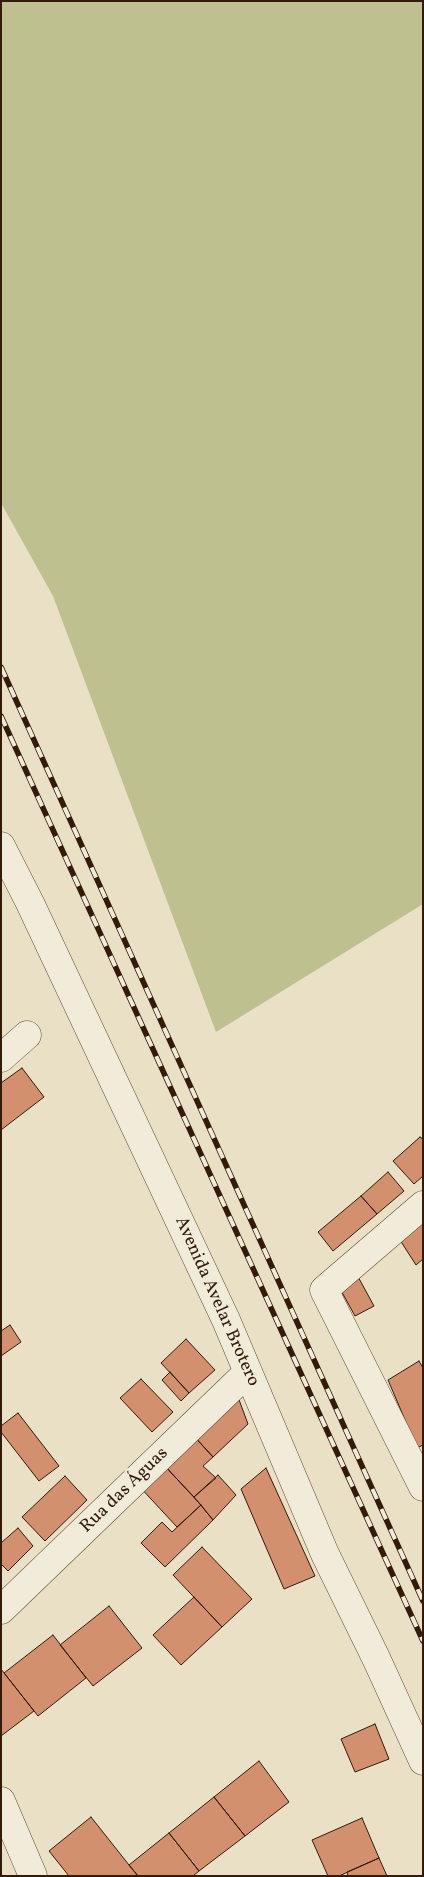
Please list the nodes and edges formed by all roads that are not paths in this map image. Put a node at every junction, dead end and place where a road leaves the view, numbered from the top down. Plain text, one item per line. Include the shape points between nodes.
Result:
1 (3, 855) edge
2 (27, 1035) dead end
3 (1, 1058) edge
4 (423, 1205) edge
5 (248, 1372) junction
6 (423, 1487) edge
7 (1, 1610) edge
8 (423, 1761) edge
9 (1, 1801) edge
10 (33, 1876) edge

1 - 5 street, Avenida Avelar Brotero via 30,903
2 - 3 street
4 - 6 street via 324,1290
5 - 7 street, Rua das Águas
5 - 8 street, Avenida Avelar Brotero via 325,1554
9 - 10 street

